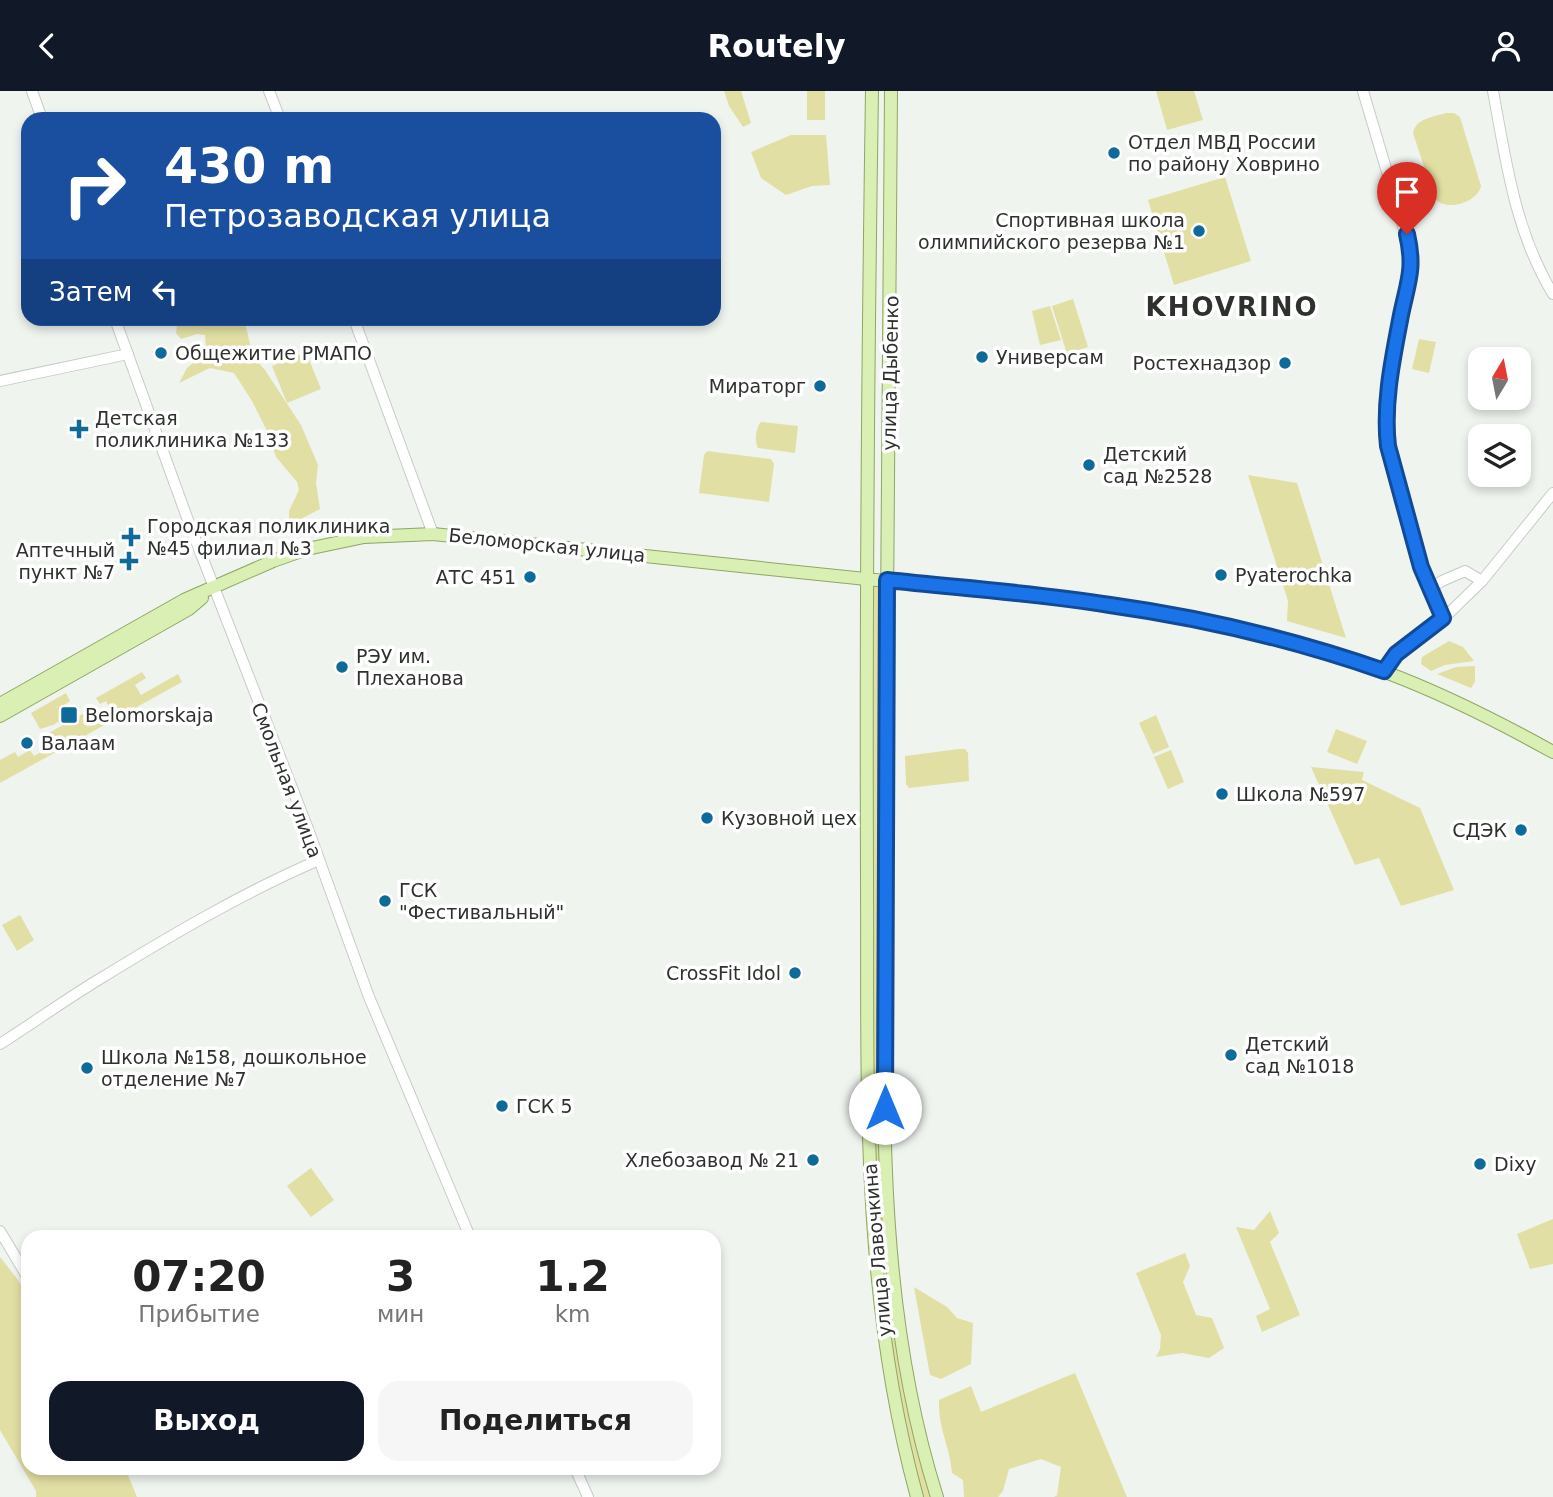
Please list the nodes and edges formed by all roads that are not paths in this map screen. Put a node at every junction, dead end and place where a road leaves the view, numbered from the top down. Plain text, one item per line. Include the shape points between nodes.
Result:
1 (32, 91) edge
2 (269, 91) edge
3 (872, 91) edge
4 (891, 91) edge
5 (1363, 91) edge
6 (1493, 91) edge
7 (40, 112) edge
8 (277, 112) edge
9 (891, 274) junction
10 (869, 275) junction
11 (1553, 294) edge
12 (118, 326) edge
13 (357, 326) edge
14 (128, 354) junction
15 (0, 381) edge
16 (867, 473) junction
17 (888, 473) junction
18 (1553, 493) edge
19 (433, 534) junction
20 (866, 579) junction
21 (887, 580) junction
22 (1482, 581) junction
23 (215, 588) junction
24 (1429, 589) junction
25 (1443, 618) junction
26 (1384, 671) junction
27 (0, 704) edge
28 (0, 716) edge
29 (1553, 752) edge
30 (319, 860) junction
31 (0, 1044) edge
32 (886, 1163) junction
33 (868, 1164) junction
34 (887, 1187) junction
35 (869, 1188) junction
36 (467, 1230) edge
37 (0, 1231) edge
38 (21, 1266) edge
39 (578, 1475) edge
40 (588, 1497) edge
41 (917, 1497) edge
42 (937, 1497) edge

1 - 7 street
2 - 8 street
3 - 10 main road, улица Дыбенко
4 - 9 main road, улица Дыбенко
5 - 24 street via 1412,256 1386,429
6 - 11 street via 1521,226
9 - 10 street, улица Дыбенко
9 - 17 main road, улица Дыбенко
10 - 16 main road, улица Дыбенко
12 - 14 street, Смольная улица
13 - 19 street
14 - 15 street
14 - 23 street, Смольная улица
16 - 17 street, улица Дыбенко via 879,484
16 - 20 main road, улица Дыбенко
17 - 21 main road, улица Дыбенко
18 - 22 street
19 - 20 main road, Беломорская улица
19 - 23 main road, Беломорская улица via 364,537 307,549
20 - 21 main road, Беломорская улица
20 - 33 main road, улица Лавочкина
21 - 26 main road, Беломорская улица via 1193,618
21 - 32 main road, улица Лавочкина
22 - 24 street via 1465,571
22 - 25 street
23 - 27 main road, Беломорская улица via 184,600
23 - 28 main road, Беломорская улица via 189,608
23 - 30 street, Смольная улица
24 - 25 street
25 - 26 street via 1396,654
26 - 29 main road, Беломорская улица via 1478,711
30 - 31 street via 98,980
30 - 36 street, Смольная улица via 374,1010
32 - 33 street via 877,1173
32 - 34 main road, улица Лавочкина
33 - 35 main road, улица Лавочкина
34 - 35 street via 878,1179
34 - 42 main road, улица Лавочкина via 908,1377
35 - 41 main road, улица Лавочкина via 890,1380
37 - 38 street
39 - 40 street

